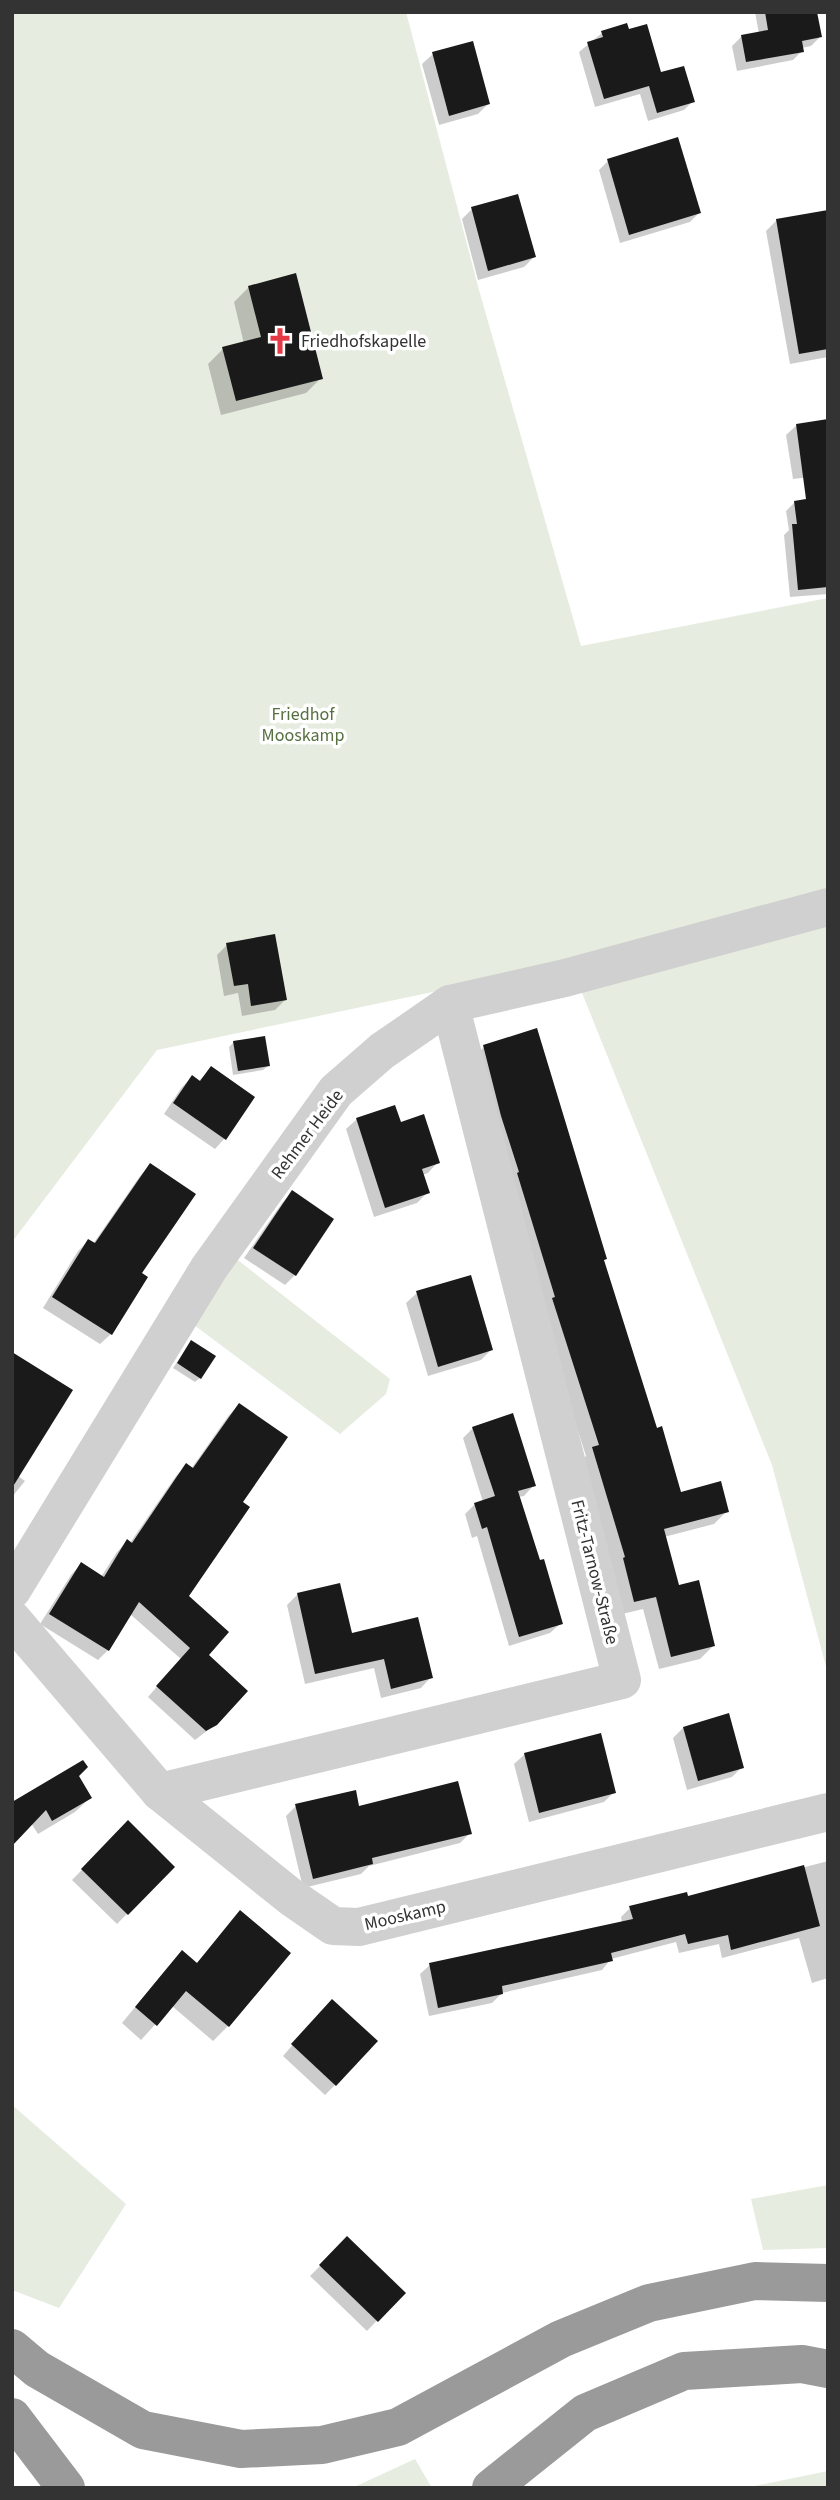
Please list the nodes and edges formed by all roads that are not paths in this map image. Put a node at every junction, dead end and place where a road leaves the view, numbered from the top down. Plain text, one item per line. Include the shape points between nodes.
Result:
1 (828, 907) edge
2 (450, 1004) junction
3 (12, 1590) edge
4 (12, 1619) edge
5 (160, 1792) junction
6 (828, 1812) edge
7 (828, 2283) edge
8 (12, 2348) edge
9 (828, 2369) edge
10 (12, 2417) edge
11 (66, 2488) edge
12 (491, 2488) edge

1 - 2 street, Rehmer Heide
2 - 3 street, Rehmer Heide via 382,1051 336,1091 209,1268
2 - 5 street, Fritz-Tarnow-Straße via 622,1680
4 - 5 street, Mooskamp
5 - 6 street, Mooskamp via 333,1926 359,1927
7 - 8 highway via 755,2281 649,2303 561,2339 398,2427 322,2445 242,2449 143,2430 37,2369
9 - 12 highway via 802,2364 684,2371 586,2413
10 - 11 highway

